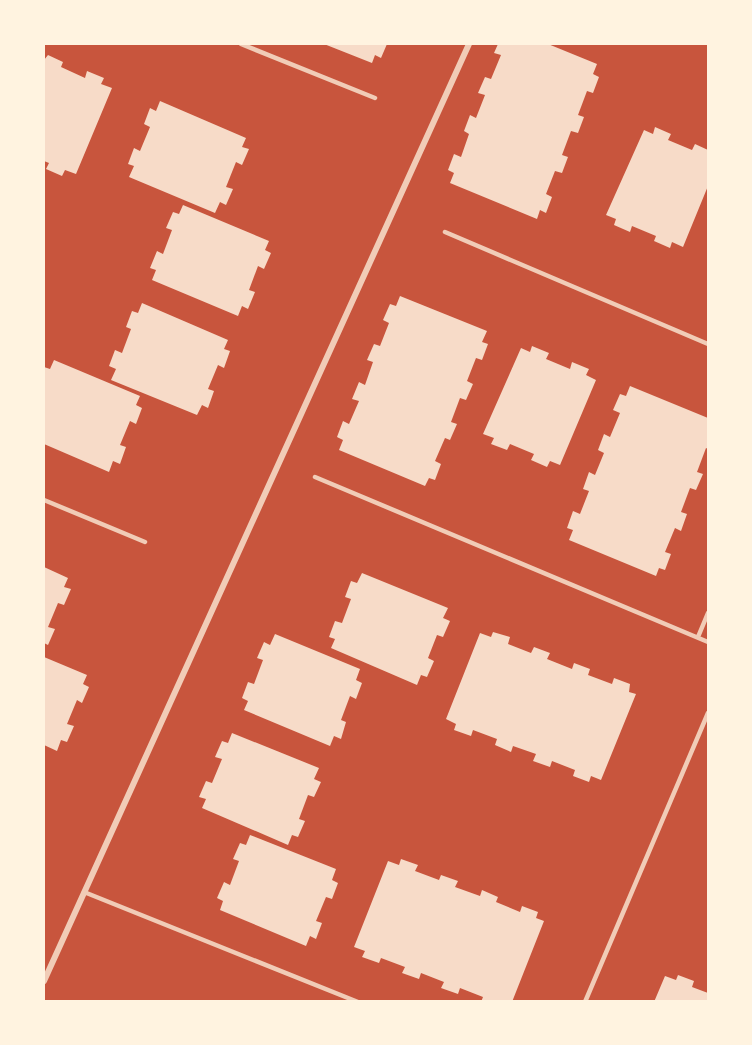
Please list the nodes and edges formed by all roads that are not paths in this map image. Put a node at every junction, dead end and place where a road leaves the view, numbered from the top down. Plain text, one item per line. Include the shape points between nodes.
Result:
1 (241, 44) edge
2 (469, 44) edge
3 (375, 98) dead end
4 (445, 232) dead end
5 (708, 344) edge
6 (315, 477) dead end
7 (44, 500) edge
8 (145, 542) dead end
9 (708, 613) edge
10 (698, 637) junction
11 (708, 642) edge
12 (708, 713) edge
13 (84, 892) junction
14 (44, 981) edge
15 (358, 1002) edge
16 (585, 1002) edge

1 - 3 lane
2 - 13 street
4 - 5 lane
6 - 10 lane
7 - 8 lane
9 - 10 lane
10 - 11 lane
12 - 16 lane
13 - 14 street
13 - 15 lane

